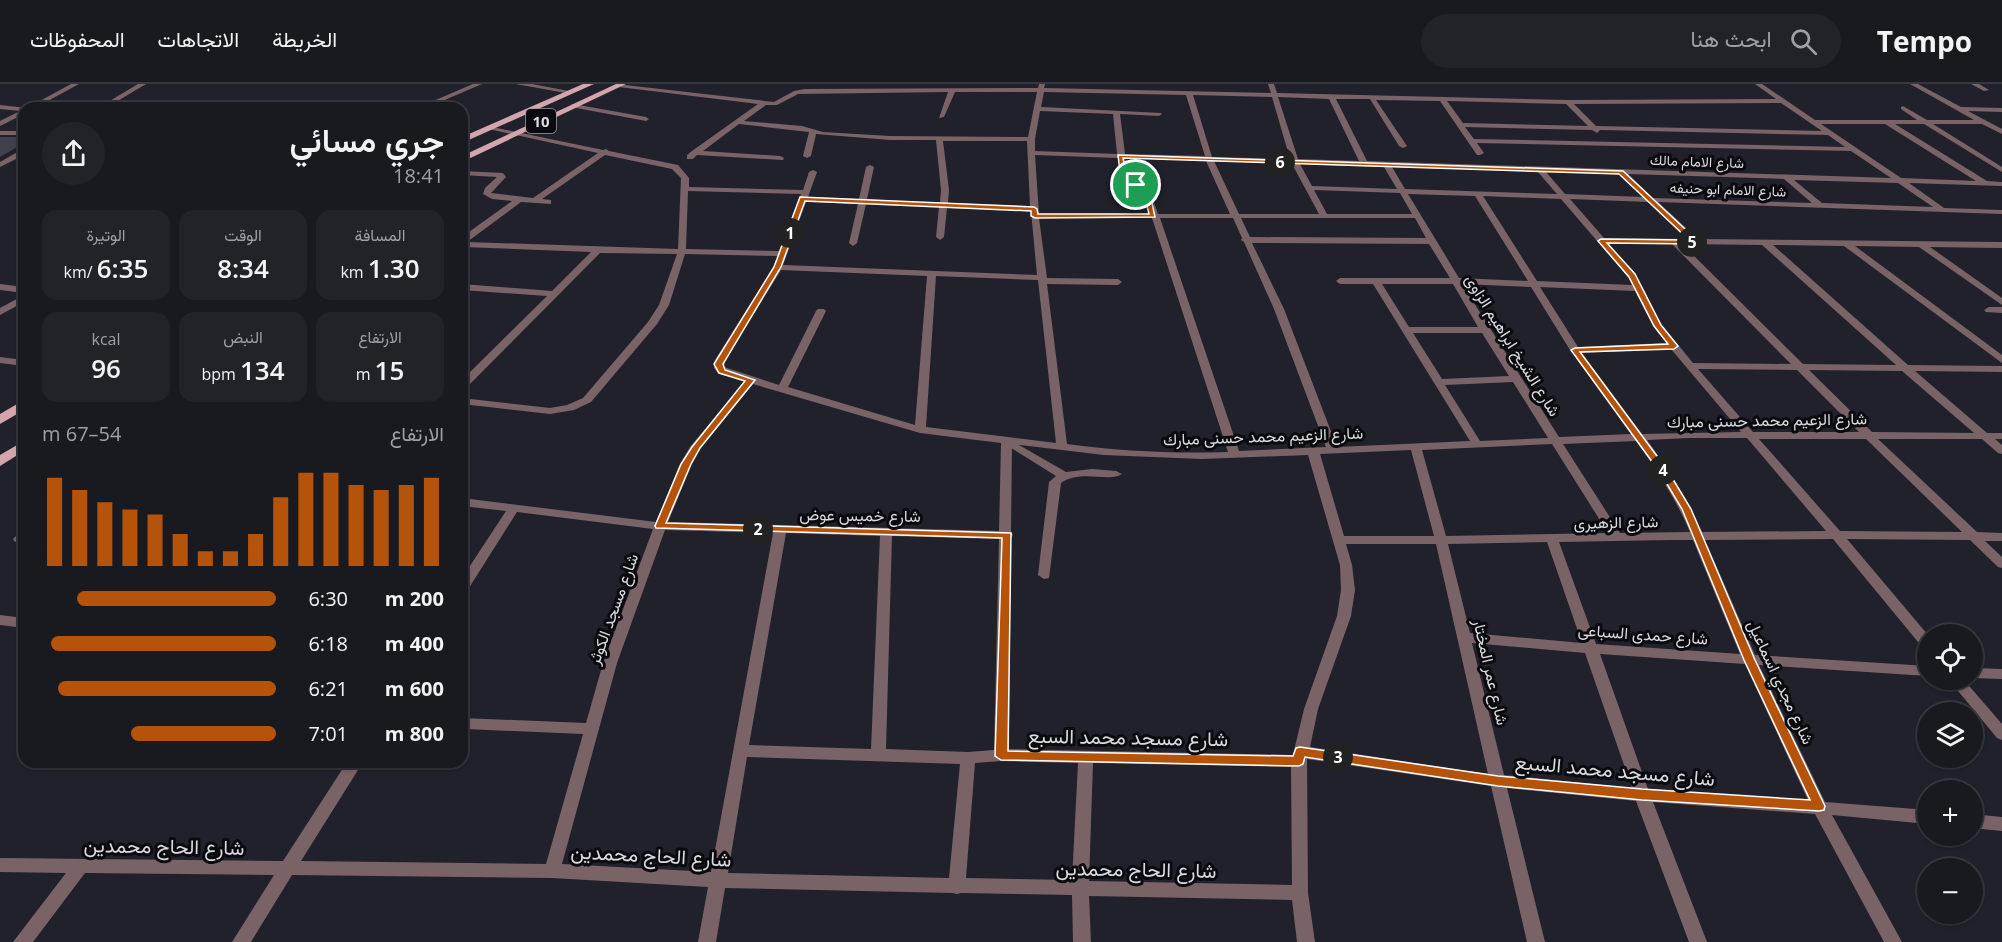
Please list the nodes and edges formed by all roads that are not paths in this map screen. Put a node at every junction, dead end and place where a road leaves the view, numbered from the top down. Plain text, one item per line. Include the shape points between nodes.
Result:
1 (76, 84) edge
2 (143, 84) edge
3 (479, 84) edge
4 (519, 84) edge
5 (590, 84) edge
6 (703, 84) edge
7 (1271, 84) edge
8 (1758, 84) edge
9 (1912, 84) edge
10 (1974, 84) edge
11 (621, 85) edge
12 (1042, 87) edge
13 (896, 88) edge
14 (1986, 90) dead end
15 (952, 91) junction
16 (571, 92) junction
17 (686, 93) junction
18 (1189, 93) junction
19 (1275, 95) junction
20 (1332, 97) junction
21 (1372, 98) junction
22 (1443, 100) junction
23 (1783, 101) junction
24 (42, 102) edge
25 (112, 102) edge
26 (435, 102) edge
27 (1568, 102) junction
28 (764, 103) junction
29 (573, 106) junction
30 (0, 107) edge
31 (1903, 108) dead end
32 (18, 109) edge
33 (1037, 109) junction
34 (1961, 109) junction
35 (2002, 110) edge
36 (1116, 112) junction
37 (18, 114) edge
38 (1159, 114) dead end
39 (941, 117) dead end
40 (646, 118) dead end
41 (738, 122) junction
42 (1814, 122) junction
43 (1886, 122) junction
44 (1926, 122) junction
45 (1985, 122) junction
46 (0, 124) edge
47 (1461, 125) junction
48 (487, 128) junction
49 (1594, 128) junction
50 (987, 129) dead end
51 (813, 131) junction
52 (2002, 132) edge
53 (0, 133) edge
54 (18, 133) edge
55 (1830, 133) junction
56 (514, 134) junction
57 (468, 137) edge
58 (939, 138) junction
59 (988, 139) junction
60 (1031, 139) junction
61 (1472, 141) junction
62 (1609, 143) junction
63 (1403, 146) dead end
64 (1853, 149) junction
65 (606, 151) junction
66 (1030, 153) junction
67 (1480, 153) dead end
68 (18, 155) edge
69 (468, 156) edge
70 (807, 156) dead end
71 (1120, 156) junction
72 (780, 158) dead end
73 (1209, 159) junction
74 (1295, 162) junction
75 (1364, 164) junction
76 (0, 165) edge
77 (1387, 165) junction
78 (870, 167) dead end
79 (1540, 170) junction
80 (2002, 170) edge
81 (813, 172) dead end
82 (1621, 172) junction
83 (468, 173) edge
84 (1786, 177) junction
85 (1897, 180) junction
86 (1986, 184) junction
87 (2002, 184) edge
88 (1310, 188) junction
89 (685, 189) junction
90 (1402, 191) junction
91 (1478, 194) junction
92 (804, 195) junction
93 (1563, 196) junction
94 (1650, 199) junction
95 (519, 200) junction
96 (534, 201) junction
97 (863, 201) junction
98 (548, 202) dead end
99 (945, 205) junction
100 (1820, 206) junction
101 (1942, 210) junction
102 (2002, 212) edge
103 (1034, 213) junction
104 (1234, 215) junction
105 (1153, 216) junction
106 (1324, 216) junction
107 (1417, 216) junction
108 (940, 237) dead end
109 (468, 238) edge
110 (1245, 240) junction
111 (1433, 241) junction
112 (1601, 241) junction
113 (1675, 242) junction
114 (1695, 242) junction
115 (468, 243) edge
116 (854, 243) dead end
117 (1765, 243) junction
118 (1845, 243) junction
119 (1918, 243) junction
120 (2002, 245) edge
121 (598, 250) junction
122 (682, 251) junction
123 (783, 254) junction
124 (778, 267) junction
125 (932, 274) junction
126 (1043, 280) junction
127 (1340, 281) dead end
128 (1376, 281) junction
129 (1456, 281) junction
130 (1118, 282) dead end
131 (1534, 284) junction
132 (0, 287) edge
133 (468, 287) edge
134 (1638, 288) junction
135 (18, 289) edge
136 (554, 294) junction
137 (18, 302) edge
138 (2002, 302) edge
139 (2002, 309) edge
140 (1989, 310) dead end
141 (821, 311) dead end
142 (0, 312) edge
143 (1407, 330) junction
144 (1485, 330) junction
145 (1674, 346) junction
146 (1575, 350) junction
147 (0, 360) edge
148 (2002, 360) edge
149 (18, 362) edge
150 (1690, 366) junction
151 (1800, 367) junction
152 (1906, 369) junction
153 (2002, 369) edge
154 (1517, 379) junction
155 (468, 380) edge
156 (751, 380) junction
157 (1438, 382) junction
158 (782, 389) junction
159 (468, 402) edge
160 (18, 408) edge
161 (0, 420) edge
162 (920, 430) junction
163 (1749, 434) junction
164 (1867, 434) junction
165 (1984, 435) junction
166 (2002, 436) edge
167 (1638, 437) junction
168 (1007, 441) junction
169 (1555, 441) junction
170 (1477, 444) junction
171 (1416, 447) junction
172 (1062, 448) junction
173 (18, 449) edge
174 (1333, 450) junction
175 (1313, 451) junction
176 (2002, 451) edge
177 (1234, 454) junction
178 (0, 462) edge
179 (1116, 474) dead end
180 (1063, 475) junction
181 (468, 503) edge
182 (514, 508) junction
183 (660, 526) junction
184 (780, 530) junction
185 (886, 533) junction
186 (1836, 534) junction
187 (1007, 535) junction
188 (1974, 536) junction
189 (1699, 537) junction
190 (2002, 537) edge
191 (1617, 538) junction
192 (1552, 539) junction
193 (1338, 540) junction
194 (1441, 540) junction
195 (2002, 564) edge
196 (1044, 575) dead end
197 (468, 579) edge
198 (0, 620) edge
199 (18, 620) edge
200 (1917, 632) edge
201 (1464, 637) junction
202 (1592, 649) junction
203 (1750, 660) junction
204 (1917, 670) edge
205 (1983, 673) edge
206 (2002, 674) edge
207 (1965, 690) edge
208 (468, 723) edge
209 (591, 729) junction
210 (2002, 734) edge
211 (740, 750) junction
212 (878, 753) junction
213 (1001, 756) junction
214 (1300, 756) junction
215 (1086, 757) junction
216 (968, 758) junction
217 (351, 768) edge
218 (1498, 781) junction
219 (1642, 795) junction
220 (1819, 806) junction
221 (1917, 816) edge
222 (1983, 822) edge
223 (2002, 824) edge
224 (0, 865) edge
225 (81, 866) junction
226 (287, 868) junction
227 (552, 871) junction
228 (717, 880) junction
229 (957, 888) junction
230 (1080, 889) junction
231 (1300, 893) junction
232 (22, 942) edge
233 (241, 942) edge
234 (707, 942) edge
235 (1082, 942) edge
236 (1306, 942) edge
237 (1536, 942) edge
238 (1698, 942) edge
239 (1893, 942) edge

1 - 24 street
2 - 25 street
3 - 26 street
4 - 16 street
5 - 16 main road, 10
6 - 17 street
7 - 19 street
8 - 23 street
9 - 34 street
10 - 14 street
11 - 17 street
11 - 29 main road, 10
12 - 15 street
12 - 18 street
12 - 33 street
13 - 15 street
13 - 28 street via 800,91 780,103
15 - 39 street
16 - 48 main road, 10
17 - 28 street
18 - 19 street
18 - 73 street
19 - 20 street
19 - 74 street
20 - 21 street
20 - 75 street
21 - 22 street
21 - 63 street
22 - 27 street
22 - 47 street
23 - 27 street
23 - 42 street
27 - 49 street
28 - 41 street
29 - 40 street
29 - 56 main road, 10
30 - 32 street
31 - 44 street
33 - 36 street
33 - 60 street
34 - 35 street
34 - 45 street
36 - 38 street
36 - 71 street
37 - 46 street
41 - 51 street
41 - 72 street via 693,155
42 - 43 street
42 - 55 street
43 - 44 street
43 - 86 street
44 - 45 street
44 - 80 street
45 - 52 street
47 - 49 street
47 - 61 street
48 - 56 street
48 - 57 main road, 10
49 - 55 street
49 - 62 street
50 - 59 street
51 - 58 street
51 - 70 street
53 - 54 street
55 - 64 street
56 - 65 street
56 - 69 main road, 10
58 - 59 street
58 - 99 street
59 - 60 street
60 - 66 street
61 - 62 street
61 - 67 street
62 - 64 street
64 - 85 street
65 - 89 street via 675,167 685,178
65 - 96 street
66 - 71 street, شارع الامام مالك
66 - 103 street
68 - 76 street
71 - 73 street, شارع الامام مالك
71 - 105 street via 1124,180 1146,189
73 - 74 street, شارع الامام مالك
73 - 104 street
74 - 75 street, شارع الامام مالك
74 - 88 street
75 - 77 street, شارع الامام مالك
77 - 79 street, شارع الامام مالك
77 - 90 street, شارع الشيخ ابراهيم الزاوى
78 - 97 street
79 - 82 street, شارع الامام مالك
79 - 93 street
81 - 92 street, شارع الزعيم محمد حسنى مبارك
82 - 84 street, شارع الامام مالك
82 - 94 street
83 - 95 street via 502,177 487,194
84 - 85 street, شارع الامام مالك
84 - 100 street
85 - 86 street, شارع الامام مالك
85 - 101 street
86 - 87 street, شارع الامام مالك
88 - 90 street, شارع الامام ابو حنيفه
88 - 106 street
89 - 92 street
89 - 122 street
90 - 91 street, شارع الامام ابو حنيفه
90 - 107 street, شارع الشيخ ابراهيم الزاوى
91 - 93 street, شارع الامام ابو حنيفه
91 - 131 street, شارع مجدي اسماعيل
92 - 97 street
92 - 123 street, شارع الزعيم محمد حسنى مبارك
93 - 94 street, شارع الامام ابو حنيفه
93 - 112 street
94 - 100 street, شارع الامام ابو حنيفه
94 - 114 street
95 - 96 street
95 - 109 street
96 - 98 street
97 - 99 street
97 - 116 street
99 - 103 street
99 - 108 street
100 - 101 street, شارع الامام ابو حنيفه
101 - 102 street, شارع الامام ابو حنيفه
103 - 105 street
103 - 126 street
104 - 105 street
104 - 106 street
104 - 110 street
105 - 177 street
106 - 107 street
107 - 111 street, شارع الشيخ ابراهيم الزاوى
110 - 111 street
110 - 174 street via 1279,309
111 - 129 street, شارع الشيخ ابراهيم الزاوى
112 - 113 street
112 - 134 street
113 - 114 street
113 - 151 street
114 - 117 street
115 - 121 street
117 - 118 street
117 - 152 street
118 - 119 street
118 - 148 street
119 - 120 street
119 - 138 street
121 - 122 street
121 - 136 street
122 - 123 street
122 - 159 street via 664,306 586,400 550,411
123 - 124 street, شارع الزعيم محمد حسنى مبارك
124 - 125 street
124 - 156 street, شارع الزعيم محمد حسنى مبارك via 718,364 722,371
125 - 126 street
125 - 162 street
126 - 130 street
126 - 172 street
127 - 128 street
128 - 129 street
128 - 143 street
129 - 131 street
129 - 144 street, شارع الشيخ ابراهيم الزاوى
131 - 134 street
131 - 146 street, شارع مجدي اسماعيل
132 - 135 street
133 - 136 street
134 - 145 street via 1658,326
136 - 155 street
137 - 142 street
139 - 140 street
141 - 158 street
143 - 144 street
143 - 157 street
144 - 154 street, شارع الشيخ ابراهيم الزاوى
145 - 146 street
145 - 150 street
146 - 167 street, شارع مجدي اسماعيل
147 - 149 street
150 - 151 street
150 - 163 street
151 - 152 street
151 - 164 street
152 - 153 street
152 - 165 street
154 - 157 street
154 - 169 street, شارع الشيخ ابراهيم الزاوى
156 - 158 street, شارع الزعيم محمد حسنى مبارك
156 - 183 street, شارع مسجد الكوثر via 696,447
157 - 170 street
158 - 162 street, شارع الزعيم محمد حسنى مبارك
160 - 161 main road
162 - 168 street, شارع الزعيم محمد حسنى مبارك
163 - 164 street, شارع الزعيم محمد حسنى مبارك
163 - 167 street, شارع الزعيم محمد حسنى مبارك
163 - 186 street
164 - 165 street, شارع الزعيم محمد حسنى مبارك
164 - 188 street
165 - 166 street, شارع الزعيم محمد حسنى مبارك
165 - 176 street
167 - 169 street, شارع الزعيم محمد حسنى مبارك
167 - 189 street, شارع مجدي اسماعيل via 1665,473
168 - 172 street, شارع الزعيم محمد حسنى مبارك
168 - 180 street
168 - 187 street
169 - 170 street, شارع الزعيم محمد حسنى مبارك
169 - 191 street, شارع الشيخ ابراهيم الزاوى
170 - 171 street, شارع الزعيم محمد حسنى مبارك
171 - 174 street, شارع الزعيم محمد حسنى مبارك
171 - 194 street, شارع عمر المختار
172 - 177 street, شارع الزعيم محمد حسنى مبارك via 1202,456
173 - 178 main road
174 - 175 street, شارع الزعيم محمد حسنى مبارك
175 - 177 street, شارع الزعيم محمد حسنى مبارك
175 - 193 street
179 - 180 street
180 - 196 street via 1053,489
181 - 182 street, شارع خميس عوض
182 - 183 street, شارع خميس عوض
182 - 197 street
183 - 184 street, شارع خميس عوض
183 - 209 street, شارع مسجد الكوثر via 610,663
184 - 185 street, شارع خميس عوض
184 - 211 street
185 - 187 street, شارع خميس عوض
185 - 212 street
186 - 188 street, شارع الزهيرى
186 - 189 street, شارع الزهيرى
186 - 200 street
187 - 213 street
188 - 190 street, شارع الزهيرى
188 - 195 street
189 - 191 street, شارع الزهيرى
189 - 203 street, شارع مجدي اسماعيل
191 - 192 street, شارع الزهيرى
192 - 194 street, شارع الزهيرى
192 - 202 street
193 - 194 street, شارع الزهيرى
193 - 214 street via 1346,565 1348,591 1344,616 1311,709
194 - 201 street, شارع عمر المختار
198 - 199 street
201 - 202 street, شارع حمدى السباعى
201 - 218 street, شارع عمر المختار
202 - 203 street, شارع حمدى السباعى
202 - 219 street
203 - 204 street, شارع حمدى السباعى
203 - 220 street, شارع مجدي اسماعيل
205 - 206 street
207 - 210 street
208 - 209 street
209 - 227 street, شارع مسجد الكوثر
211 - 212 street, شارع مسجد محمد السبع
211 - 228 street
212 - 216 street, شارع مسجد محمد السبع
213 - 215 street, شارع مسجد محمد السبع
213 - 216 street, شارع مسجد محمد السبع
214 - 215 street, شارع مسجد محمد السبع
214 - 218 street, شارع مسجد محمد السبع
214 - 231 street
215 - 230 street
216 - 229 street
217 - 226 street
218 - 219 street, شارع مسجد محمد السبع
218 - 237 street, شارع عمر المختار
219 - 220 street, شارع مسجد محمد السبع
219 - 238 street
220 - 221 street, شارع مسجد محمد السبع
220 - 239 street, شارع مجدي اسماعيل
222 - 223 street
224 - 225 street, شارع الحاج محمدين
225 - 226 street, شارع الحاج محمدين
225 - 232 street
226 - 227 street, شارع الحاج محمدين
226 - 233 street
227 - 228 street, شارع الحاج محمدين
228 - 229 street, شارع الحاج محمدين
228 - 234 street
229 - 230 street, شارع الحاج محمدين
230 - 231 street, شارع الحاج محمدين
230 - 235 street
231 - 236 street

